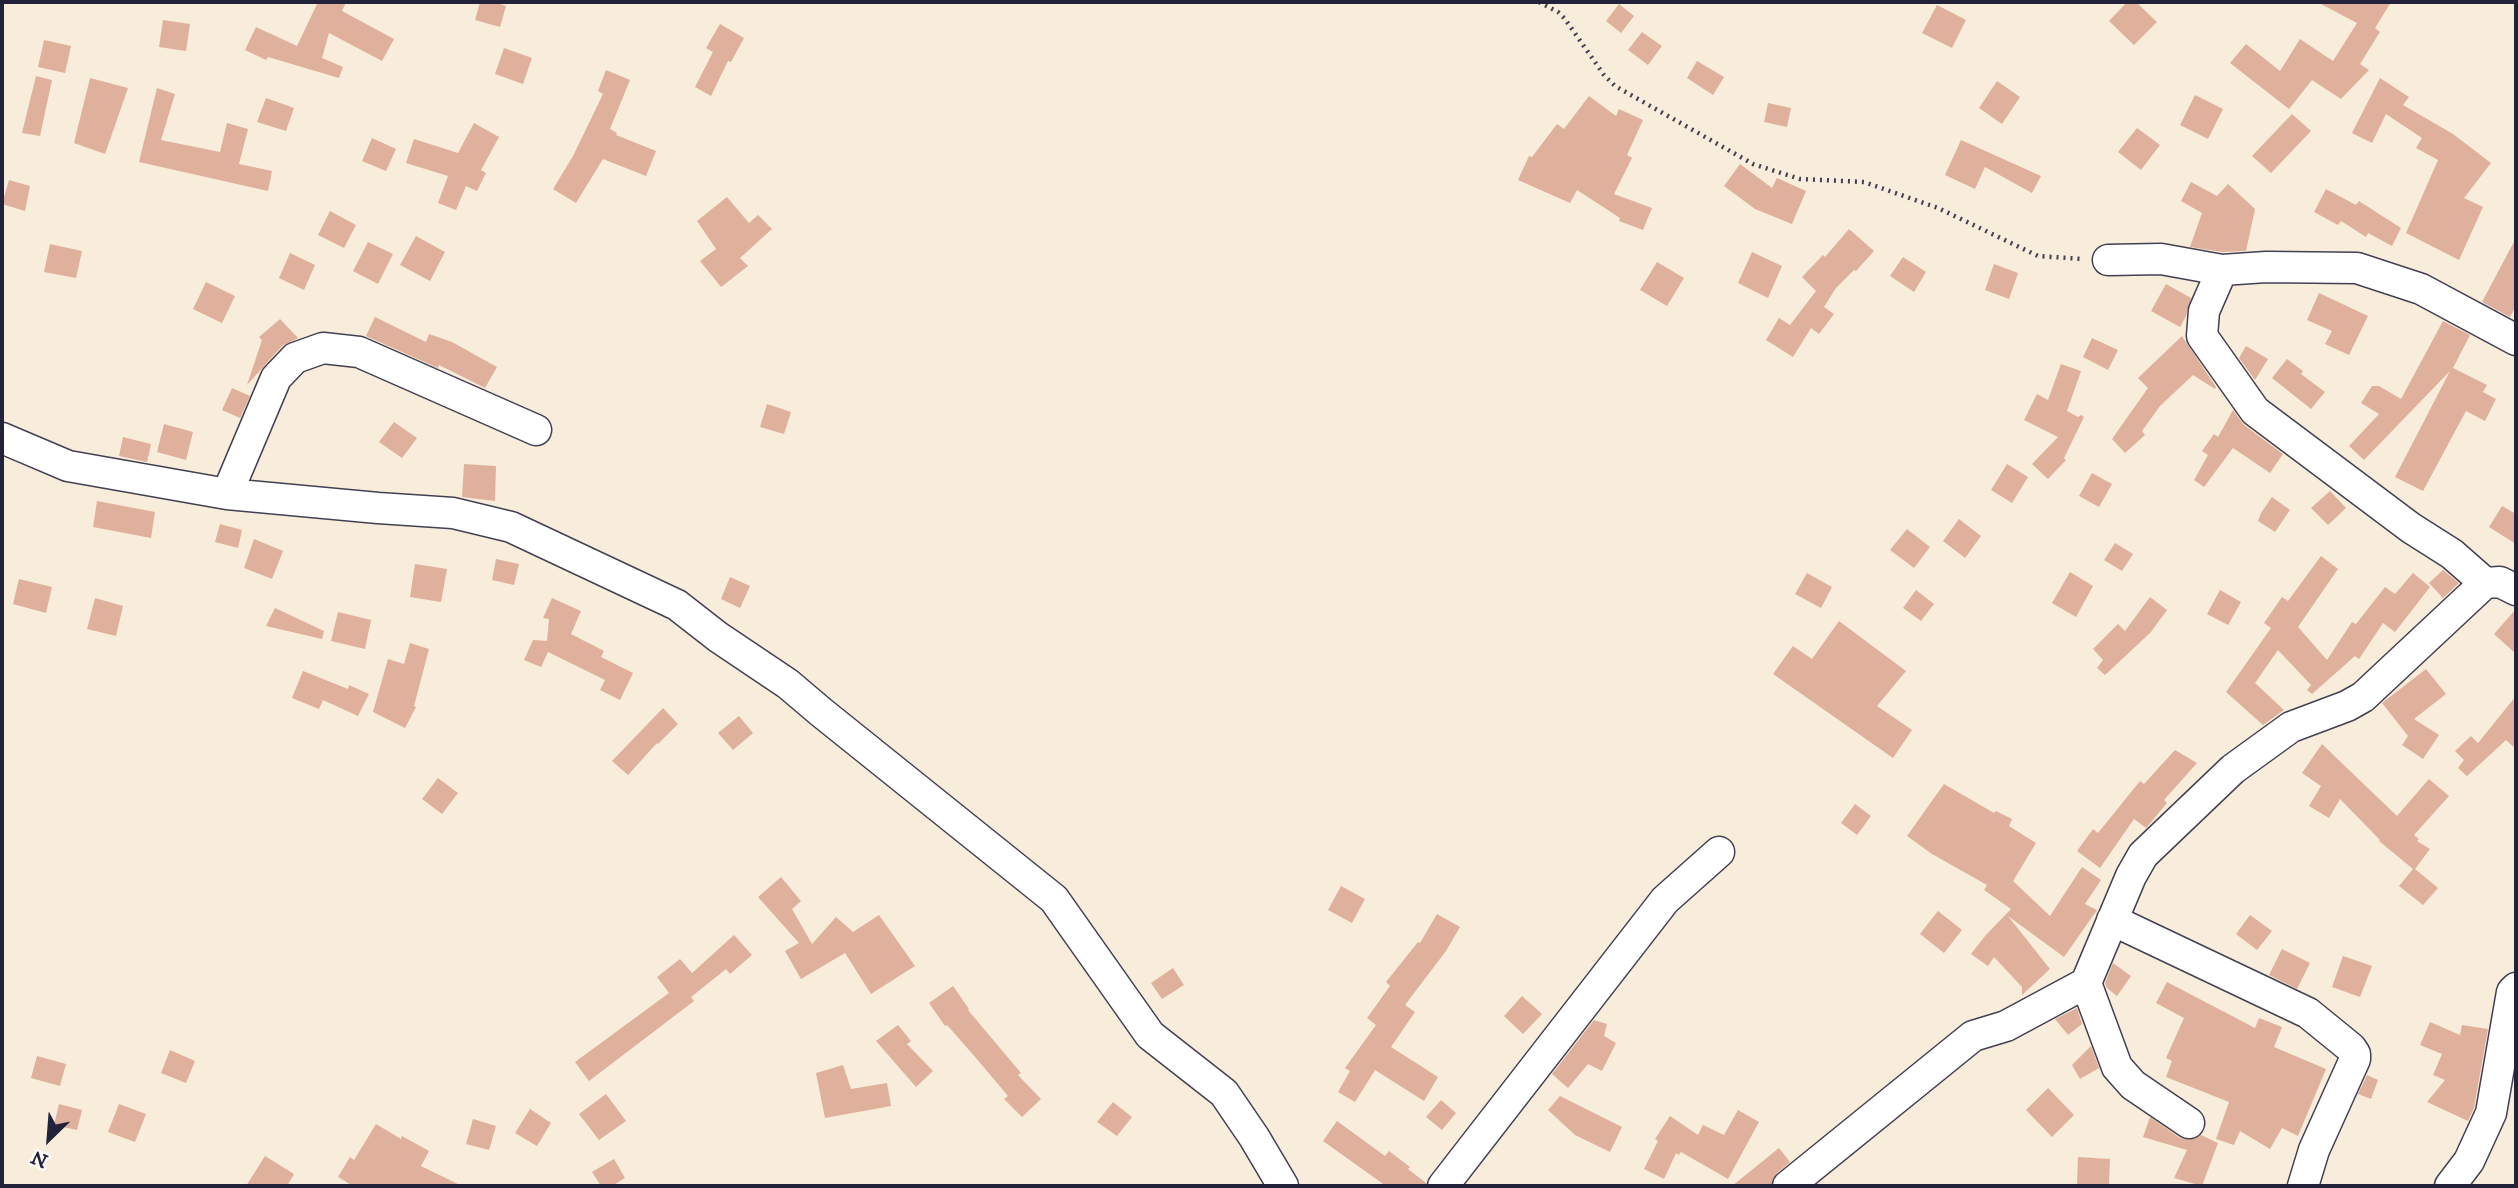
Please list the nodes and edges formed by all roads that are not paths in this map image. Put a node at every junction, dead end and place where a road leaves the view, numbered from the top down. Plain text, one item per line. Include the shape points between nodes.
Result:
1 (2108, 260) road end
2 (2222, 270) junction
3 (2514, 333) edge
4 (537, 430) dead end
5 (2, 438) edge
6 (227, 494) junction
7 (2485, 583) junction
8 (2516, 590) edge
9 (1719, 852) dead end
10 (2112, 920) junction
11 (2086, 983) junction
12 (2516, 988) edge
13 (2189, 1123) dead end
14 (1283, 1186) edge
15 (1443, 1186) edge
16 (1788, 1186) edge
17 (2303, 1186) edge
18 (2450, 1186) edge

1 - 2 street via 2161,259
2 - 3 street via 2357,268 2421,289
2 - 7 street via 2204,311 2202,336 2255,411
4 - 6 street via 359,352 323,348 295,358 276,378
5 - 6 street via 68,466
6 - 14 street via 453,513 511,527 677,605 788,684 1054,900 1150,1035 1224,1093
7 - 8 street via 2500,582
7 - 10 street via 2363,697 2291,727 2233,769 2143,855
9 - 15 street via 1665,900
10 - 11 street
10 - 17 street via 2308,1013 2351,1048 2355,1059
11 - 13 street via 2117,1068 2133,1085
11 - 16 street via 2006,1026 1973,1036
12 - 18 street via 2491,1113 2469,1161

